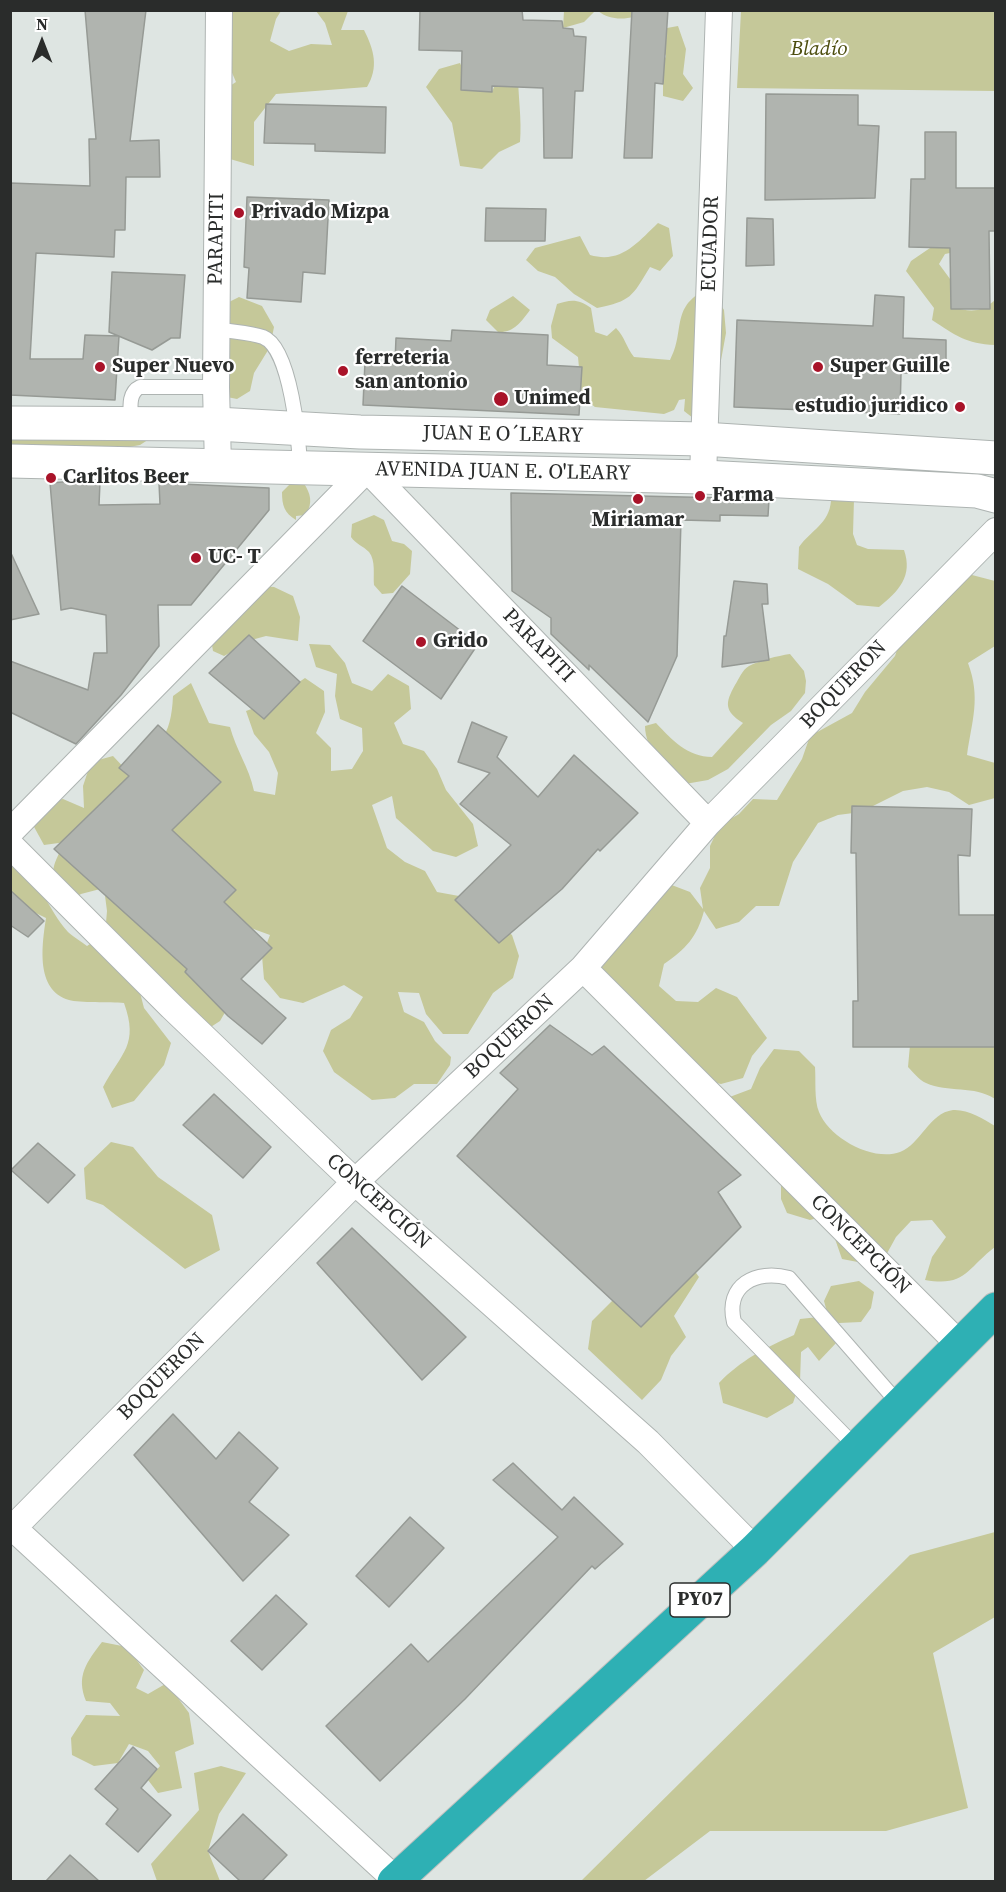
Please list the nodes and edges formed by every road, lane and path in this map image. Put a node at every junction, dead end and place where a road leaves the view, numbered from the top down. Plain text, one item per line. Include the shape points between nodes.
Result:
1 (219, 10) edge
2 (719, 10) edge
3 (217, 329) junction
4 (216, 387) junction
5 (10, 423) edge
6 (131, 423) junction
7 (216, 424) junction
8 (299, 429) junction
9 (703, 439) junction
10 (996, 458) edge
11 (10, 461) edge
12 (218, 466) junction
13 (300, 468) junction
14 (367, 469) junction
15 (703, 477) junction
16 (996, 496) edge
17 (996, 531) edge
18 (708, 823) junction
19 (10, 832) edge
20 (10, 845) edge
21 (583, 968) junction
22 (355, 1182) junction
23 (996, 1309) edge
24 (959, 1344) junction
25 (899, 1404) junction
26 (856, 1447) junction
27 (11, 1528) edge
28 (754, 1550) junction
29 (395, 1881) edge

1 - 3 street, PARAPITI
2 - 9 street, ECUADOR
3 - 4 street, PARAPITI
3 - 8 lane via 264,337 273,345 280,357
4 - 6 lane via 135,389 131,395
4 - 7 street, PARAPITI
5 - 6 street, JUAN E O´LEARY
6 - 7 street, JUAN E O´LEARY
7 - 8 street, JUAN E O´LEARY
7 - 12 street, PARAPITI
8 - 9 street, JUAN E O´LEARY
8 - 13 lane
9 - 10 street, JUAN E O´LEARY
9 - 15 street, ECUADOR
11 - 12 street, AVENIDA JUAN E. O'LEARY
12 - 13 street, AVENIDA JUAN E. O'LEARY
13 - 14 street, AVENIDA JUAN E. O'LEARY
14 - 15 street, AVENIDA JUAN E. O'LEARY
14 - 18 street, PARAPITI
14 - 19 street
15 - 16 street, AVENIDA JUAN E. O'LEARY via 977,491
17 - 18 street, BOQUERON
18 - 21 street, BOQUERON
20 - 22 street, CONCEPCIÓN
21 - 22 street, BOQUERON
21 - 24 street, CONCEPCIÓN
22 - 27 street, BOQUERON
22 - 28 street, CONCEPCIÓN via 648,1442
23 - 24 highway, PY07
24 - 25 highway, PY07
25 - 26 highway, PY07
25 - 26 lane via 789,1278 758,1275 733,1294 730,1307 734,1322
26 - 28 highway, PY07
27 - 29 street
28 - 29 highway, PY07

